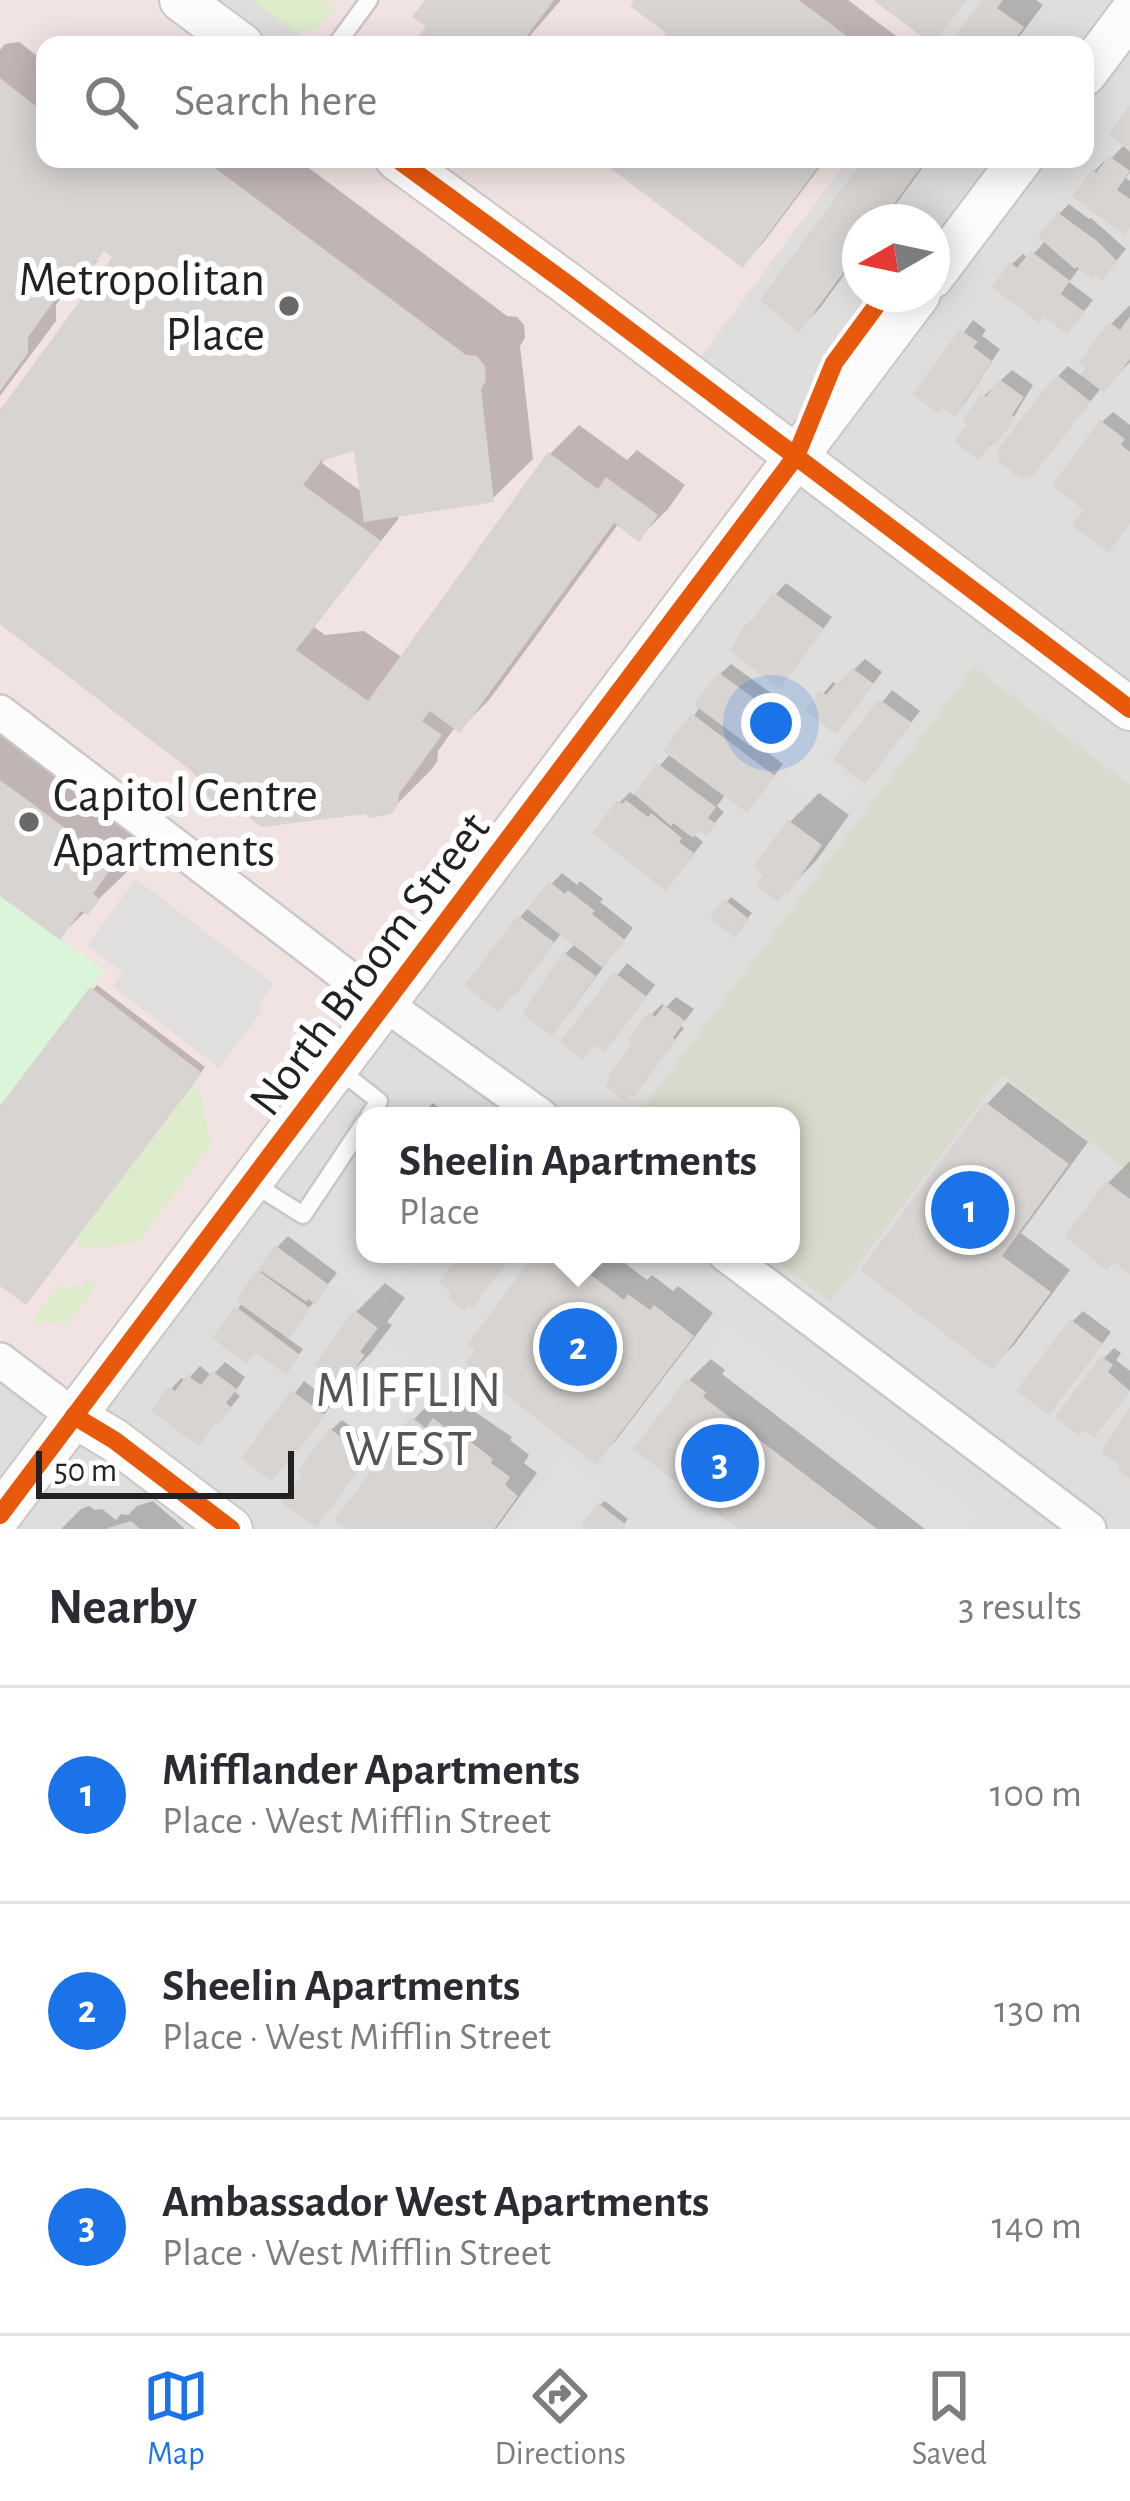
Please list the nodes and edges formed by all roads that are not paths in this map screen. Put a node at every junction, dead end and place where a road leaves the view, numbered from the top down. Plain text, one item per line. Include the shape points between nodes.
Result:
1 (181, 0) edge
2 (369, 0) edge
3 (1130, 14) edge
4 (230, 36) edge
5 (343, 36) edge
6 (1094, 62) edge
7 (409, 168) edge
8 (1014, 168) edge
9 (950, 253) edge
10 (905, 312) edge
11 (796, 456) junction
12 (1130, 709) edge
13 (0, 712) edge
14 (384, 1004) junction
15 (338, 1068) junction
16 (375, 1107) edge
17 (530, 1107) edge
18 (356, 1136) edge
19 (252, 1183) junction
20 (737, 1263) edge
21 (0, 1360) edge
22 (74, 1416) junction
23 (0, 1515) edge
24 (231, 1529) edge
25 (1089, 1529) edge

1 - 4 street
2 - 5 lane
3 - 6 street
7 - 11 street
8 - 9 street
10 - 11 street, North Broom Street
11 - 12 street
11 - 14 street, North Broom Street
13 - 14 street
14 - 15 street, North Broom Street
14 - 17 street
15 - 16 lane via 379,1101
15 - 19 street, North Broom Street
18 - 19 lane via 303,1215
19 - 22 street, North Broom Street
20 - 25 street
21 - 22 street
22 - 23 street, North Broom Street
22 - 24 street

